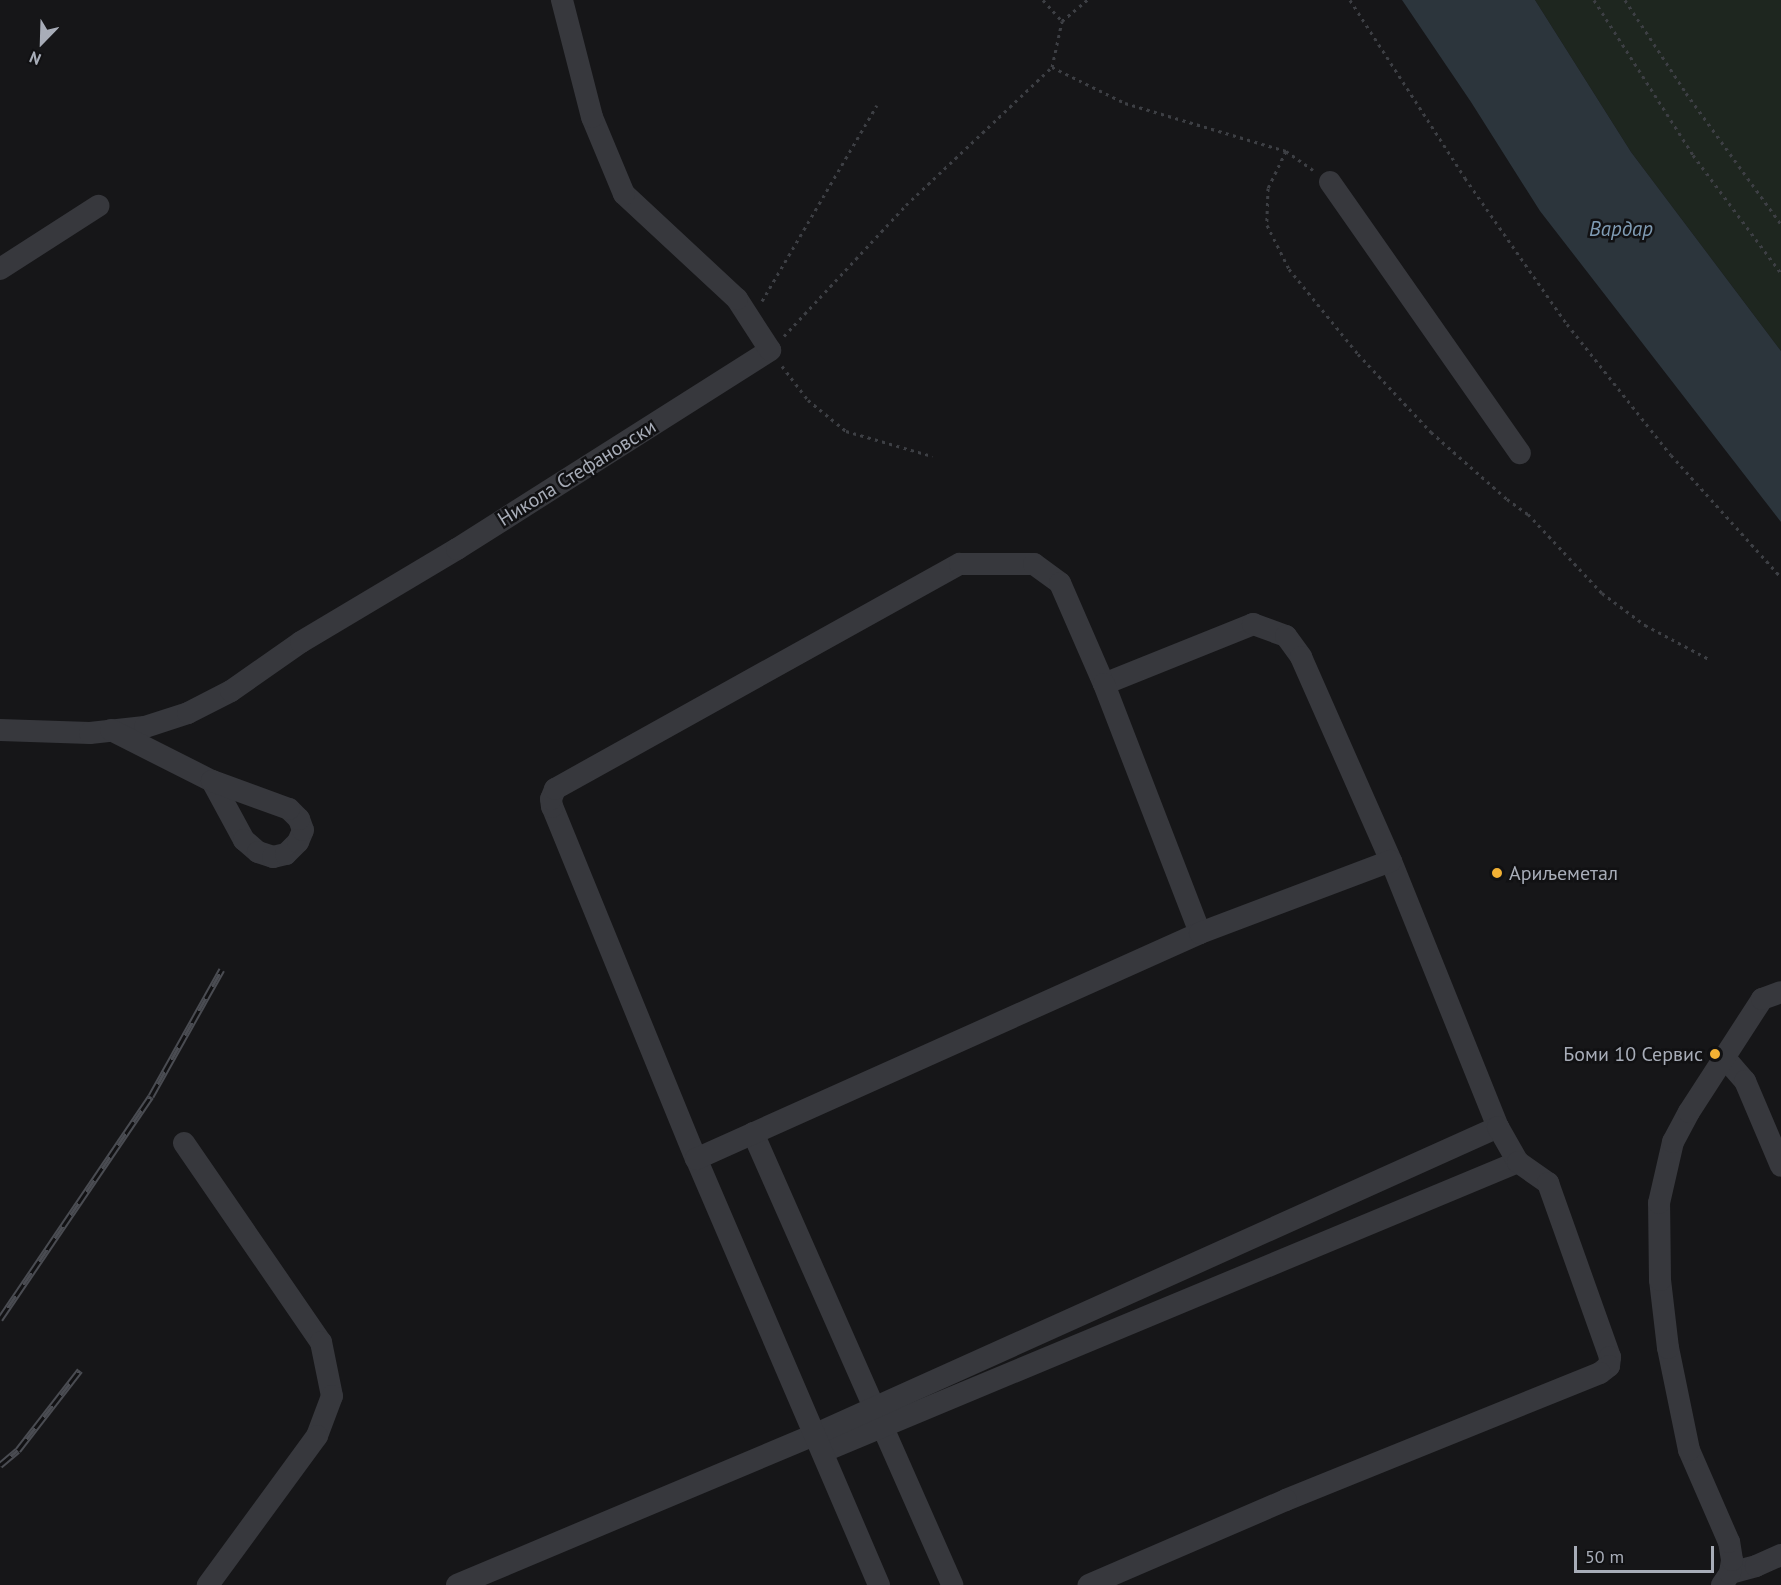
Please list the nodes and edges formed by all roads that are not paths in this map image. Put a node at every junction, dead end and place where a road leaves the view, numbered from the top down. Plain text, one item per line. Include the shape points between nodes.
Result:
1 (562, 0) edge
2 (1330, 182) road end
3 (98, 206) dead end
4 (0, 269) edge
5 (1520, 453) dead end
6 (1104, 684) junction
7 (0, 730) edge
8 (111, 730) junction
9 (212, 781) dead end
10 (1391, 861) junction
11 (1200, 933) junction
12 (1781, 992) edge
13 (1724, 1057) junction
14 (1498, 1127) junction
15 (753, 1132) junction
16 (184, 1143) dead end
17 (696, 1159) junction
18 (1518, 1162) junction
19 (1781, 1166) edge
20 (877, 1417) junction
21 (820, 1442) junction
22 (1781, 1555) edge
23 (1726, 1579) edge
24 (208, 1585) edge
25 (457, 1585) edge
26 (879, 1585) edge
27 (952, 1585) edge
28 (1089, 1585) edge

1 - 8 street, Никола Стефановски via 592,117 624,194 737,299 770,350 457,549 301,642 231,692 188,713 145,727
2 - 5 street
3 - 4 street
6 - 10 street via 1253,624 1286,636 1301,657
6 - 11 street
6 - 17 street via 1060,583 1034,564 960,564 555,789 552,807
7 - 8 street, Никола Стефановски
8 - 9 street
10 - 11 street
10 - 14 street
11 - 15 street
12 - 13 street via 1762,999
13 - 19 street via 1745,1081
13 - 23 street via 1673,1142 1659,1203 1659,1229 1668,1348 1689,1450 1729,1542 1732,1560
14 - 18 street
14 - 20 street
15 - 17 street
15 - 20 street
16 - 24 street via 321,1342 332,1396 317,1436
17 - 21 street
18 - 20 street
18 - 28 street via 1548,1183 1611,1357 1609,1366
20 - 21 street
20 - 27 street
21 - 25 street
21 - 26 street
22 - 23 street

